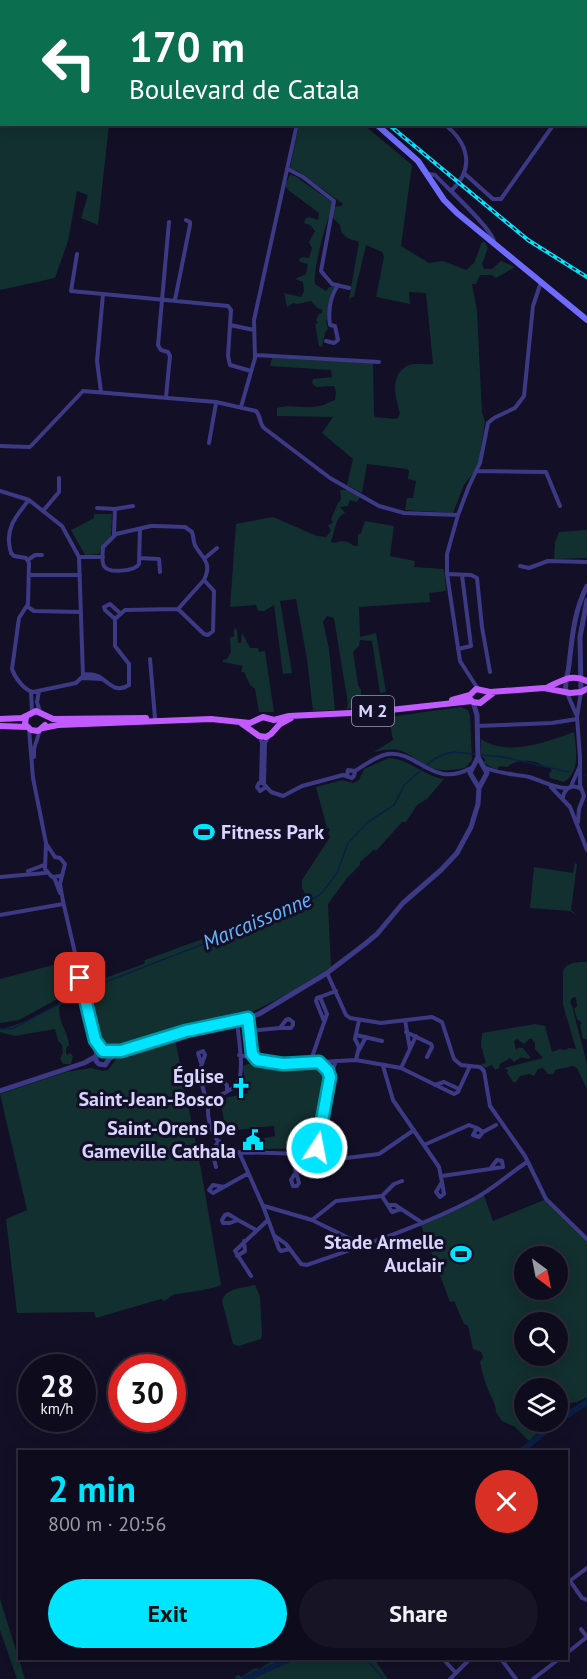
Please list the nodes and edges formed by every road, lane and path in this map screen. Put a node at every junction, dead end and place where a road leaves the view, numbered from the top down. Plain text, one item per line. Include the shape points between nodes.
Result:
1 (297, 126) edge
2 (378, 126) edge
3 (446, 126) edge
4 (553, 126) edge
5 (288, 169) junction
6 (429, 174) junction
7 (463, 177) junction
8 (451, 190) junction
9 (186, 220) dead end
10 (478, 220) junction
11 (169, 222) dead end
12 (476, 229) junction
13 (494, 242) junction
14 (77, 254) dead end
15 (541, 281) junction
16 (338, 285) junction
17 (350, 288) dead end
18 (103, 294) junction
19 (162, 299) junction
20 (175, 300) junction
21 (587, 320) edge
22 (230, 325) junction
23 (254, 330) junction
24 (326, 341) dead end
25 (255, 355) junction
26 (379, 362) dead end
27 (251, 371) junction
28 (101, 392) junction
29 (166, 397) junction
30 (216, 402) junction
31 (241, 407) junction
32 (209, 443) dead end
33 (0, 446) edge
34 (476, 471) junction
35 (59, 478) dead end
36 (0, 491) edge
37 (29, 500) junction
38 (133, 506) dead end
39 (560, 506) dead end
40 (97, 508) dead end
41 (115, 509) junction
42 (43, 511) junction
43 (458, 515) junction
44 (140, 529) junction
45 (114, 535) junction
46 (217, 548) dead end
47 (42, 555) dead end
48 (79, 557) junction
49 (103, 557) junction
50 (140, 558) junction
51 (205, 558) junction
52 (28, 560) junction
53 (587, 562) edge
54 (520, 566) dead end
55 (160, 572) dead end
56 (447, 574) junction
57 (29, 575) junction
58 (80, 575) junction
59 (462, 575) junction
60 (204, 580) junction
61 (587, 586) edge
62 (587, 600) edge
63 (28, 607) junction
64 (178, 609) junction
65 (81, 612) junction
66 (120, 613) junction
67 (585, 616) edge
68 (115, 619) junction
69 (458, 649) junction
70 (150, 659) dead end
71 (490, 672) dead end
72 (83, 676) junction
73 (566, 678) junction
74 (584, 679) edge
75 (544, 688) junction
76 (584, 690) edge
77 (39, 691) junction
78 (31, 692) junction
79 (566, 693) junction
80 (476, 696) junction
81 (29, 714) junction
82 (42, 714) junction
83 (297, 716) junction
84 (155, 718) junction
85 (577, 718) junction
86 (0, 719) edge
87 (271, 719) junction
88 (164, 720) junction
89 (257, 721) junction
90 (238, 722) junction
91 (0, 726) edge
92 (477, 726) junction
93 (28, 728) junction
94 (42, 729) junction
95 (274, 729) junction
96 (257, 734) junction
97 (269, 736) junction
98 (478, 757) junction
99 (580, 765) junction
100 (484, 766) junction
101 (473, 767) junction
102 (497, 772) junction
103 (462, 773) junction
104 (473, 779) junction
105 (484, 779) junction
106 (264, 785) junction
107 (550, 786) junction
108 (569, 787) junction
109 (36, 788) junction
110 (479, 788) junction
111 (581, 789) junction
112 (563, 798) junction
113 (580, 805) junction
114 (570, 807) junction
115 (578, 822) junction
116 (46, 843) junction
117 (587, 850) edge
118 (55, 857) junction
119 (45, 863) junction
120 (46, 873) junction
121 (19, 874) junction
122 (61, 875) junction
123 (0, 877) edge
124 (54, 877) junction
125 (63, 903) junction
126 (0, 915) edge
127 (329, 971) junction
128 (336, 991) junction
129 (248, 1018) junction
130 (359, 1020) junction
131 (405, 1020) junction
132 (237, 1021) junction
133 (280, 1028) dead end
134 (249, 1031) junction
135 (406, 1032) junction
136 (356, 1035) junction
137 (416, 1036) junction
138 (366, 1037) junction
139 (95, 1040) junction
140 (382, 1041) dead end
141 (359, 1050) junction
142 (410, 1050) junction
143 (104, 1051) junction
144 (121, 1051) junction
145 (239, 1055) junction
146 (96, 1056) junction
147 (427, 1057) dead end
148 (254, 1058) junction
149 (109, 1059) junction
150 (356, 1060) junction
151 (336, 1061) junction
152 (242, 1062) junction
153 (319, 1062) junction
154 (84, 1063) junction
155 (201, 1063) dead end
156 (310, 1063) junction
157 (99, 1064) junction
158 (383, 1066) junction
159 (470, 1066) junction
160 (400, 1068) junction
161 (330, 1077) junction
162 (202, 1084) junction
163 (435, 1085) junction
164 (459, 1089) junction
165 (0, 1091) edge
166 (227, 1091) junction
167 (208, 1108) junction
168 (496, 1125) dead end
169 (477, 1128) junction
170 (414, 1130) junction
171 (483, 1132) junction
172 (319, 1137) junction
173 (219, 1141) junction
174 (424, 1145) junction
175 (239, 1152) junction
176 (291, 1153) junction
177 (315, 1153) junction
178 (339, 1155) junction
179 (527, 1162) junction
180 (216, 1167) dead end
181 (490, 1169) dead end
182 (296, 1172) dead end
183 (247, 1174) junction
184 (442, 1176) junction
185 (402, 1181) dead end
186 (442, 1182) dead end
187 (224, 1187) dead end
188 (382, 1196) junction
189 (263, 1206) junction
190 (238, 1220) dead end
191 (268, 1220) junction
192 (312, 1220) junction
193 (422, 1222) junction
194 (256, 1230) junction
195 (275, 1236) junction
196 (587, 1239) edge
197 (244, 1241) junction
198 (364, 1245) junction
199 (290, 1249) junction
200 (237, 1256) junction
201 (251, 1276) dead end
202 (587, 1568) edge
203 (568, 1582) edge
204 (587, 1600) edge
205 (581, 1629) dead end
206 (587, 1637) edge
207 (568, 1652) edge
208 (444, 1660) edge
209 (469, 1660) edge
210 (502, 1660) edge
211 (558, 1660) edge
212 (456, 1673) junction
213 (450, 1679) edge
214 (516, 1679) edge
215 (533, 1679) edge

1 - 5 street
2 - 6 main road
3 - 7 street via 463,145
4 - 7 street via 501,199 491,197
5 - 16 street via 334,201 321,272
5 - 23 street
6 - 8 street
6 - 12 main road via 444,200
7 - 8 street
8 - 10 street
9 - 20 street via 190,225
10 - 12 street
10 - 13 street via 492,234
11 - 19 street
12 - 13 main road
13 - 15 main road
14 - 18 street via 71,291
15 - 21 main road
15 - 34 street via 533,306 524,396 515,408 488,423
16 - 17 street
16 - 24 street via 329,316 338,340
18 - 19 street
18 - 28 street via 98,353
19 - 20 street
19 - 29 street via 158,345 171,356
20 - 22 street via 228,306
22 - 23 street
22 - 27 street via 230,365
23 - 25 street
25 - 26 street
25 - 27 street
27 - 31 street
28 - 29 street
28 - 33 street via 81,392 30,447
29 - 30 street
30 - 31 street
30 - 32 street
31 - 43 street via 256,411 264,428 330,478 379,506 404,513
34 - 39 street via 546,472
34 - 43 street
35 - 42 street via 59,492
36 - 37 street
37 - 42 street
37 - 52 street via 11,523 10,549 14,556
38 - 41 street
40 - 41 street
41 - 45 street
42 - 48 street via 62,526
43 - 56 street via 447,554
44 - 45 street
44 - 50 street
44 - 51 street via 188,528
45 - 49 street via 104,545
46 - 51 street
47 - 52 street
48 - 49 street
48 - 58 street
49 - 50 street via 109,569 132,570
50 - 55 street via 159,559
51 - 60 street
52 - 57 street
53 - 54 street via 548,561 529,568
56 - 59 street
56 - 69 street
57 - 58 street
57 - 63 street
58 - 65 street
59 - 69 street via 471,646
59 - 71 street via 478,580
60 - 64 street
60 - 64 street via 214,591 213,632 204,634
61 - 73 street via 577,612
62 - 67 street
63 - 65 street via 34,611
63 - 78 street via 19,618 12,669
64 - 66 street
65 - 72 street
66 - 68 street
66 - 68 street via 110,604 104,606
67 - 74 street via 580,637
68 - 72 street via 115,646 128,662 129,683 126,688 114,688 102,679
69 - 80 street
70 - 84 street
72 - 77 street via 76,683
73 - 74 main road, M 2
73 - 75 main road, M 2
73 - 79 street
74 - 76 street
75 - 79 main road, M 2
75 - 80 main road, M 2
76 - 79 main road, M 2
76 - 85 street
77 - 78 street
77 - 82 street via 37,702
78 - 81 street
79 - 85 street
80 - 83 main road, M 2 via 372,711
80 - 92 street
81 - 82 main road
81 - 86 main road
81 - 93 main road
82 - 84 main road via 58,719
82 - 94 main road
83 - 87 main road, M 2
83 - 95 main road, M 2
84 - 88 main road
85 - 92 street
85 - 99 street
87 - 89 main road via 263,717
87 - 95 main road
88 - 90 main road
88 - 94 main road
89 - 90 main road
89 - 96 main road
90 - 96 main road
91 - 93 main road
92 - 98 street
93 - 94 main road
93 - 109 street
94 - 109 street via 34,749
95 - 97 main road
96 - 97 main road
96 - 106 street via 262,743
97 - 106 street
98 - 100 street
98 - 101 street
99 - 108 street
99 - 111 street
100 - 101 street
100 - 102 street
100 - 105 street via 488,772
101 - 103 street
101 - 104 street
102 - 105 street
102 - 107 street via 533,778
103 - 104 street
103 - 106 street via 444,774 399,755 385,755 354,771 353,777 302,786 283,796
104 - 105 street
104 - 110 street
105 - 110 street
107 - 108 street
107 - 112 street
108 - 111 street
108 - 112 street
109 - 116 street
110 - 127 street via 476,815 453,858 403,903 377,934
111 - 113 street via 584,796
112 - 114 street
113 - 114 street
113 - 115 street
114 - 115 street
115 - 117 street
116 - 118 street
116 - 119 street
118 - 119 street
118 - 122 street via 65,864
119 - 120 street
119 - 121 street
120 - 121 street
120 - 124 street
121 - 123 street
122 - 124 street
122 - 125 street
124 - 125 street
125 - 126 street
125 - 139 street
127 - 128 street
127 - 129 street
128 - 130 street via 346,1015
128 - 156 street via 320,997 327,1014
129 - 132 street
129 - 134 street
130 - 131 street
130 - 136 street
131 - 135 street
131 - 159 street via 438,1019 445,1027 452,1057 461,1065
132 - 144 street via 186,1031
132 - 145 street
133 - 134 street
134 - 148 street
135 - 137 street
135 - 142 street
136 - 138 street
136 - 141 street
137 - 142 street
137 - 147 street via 431,1044
138 - 140 street
138 - 141 street
139 - 143 street
139 - 146 street
141 - 150 street
142 - 160 street
143 - 144 street
143 - 146 street
143 - 149 street
144 - 149 street
145 - 148 street
145 - 152 street
146 - 154 street
146 - 157 street
148 - 152 street
148 - 156 street via 283,1064
149 - 157 street via 106,1064
150 - 151 street
150 - 158 street
151 - 153 street
151 - 161 street
152 - 166 street via 240,1079
153 - 156 street
153 - 161 street
154 - 157 street
154 - 165 street
155 - 162 street
158 - 160 street
158 - 170 street via 393,1100
159 - 164 street
159 - 179 street via 484,1071 490,1106
160 - 163 street
161 - 172 street
162 - 166 street via 223,1083
162 - 167 street
163 - 164 street via 444,1082
163 - 164 street via 454,1094
166 - 167 street via 210,1101
167 - 173 street
168 - 171 street
169 - 171 street
169 - 171 street via 473,1132 475,1137
169 - 174 street via 469,1125
170 - 174 street
170 - 178 street via 375,1156
172 - 177 street
172 - 178 street via 339,1146
173 - 175 street via 228,1150
173 - 180 street via 213,1151
174 - 184 street
175 - 176 street
175 - 183 street
176 - 177 street
176 - 182 street
177 - 178 street
179 - 193 street via 475,1198
179 - 196 street via 548,1203
181 - 184 street
183 - 187 street
183 - 189 street
184 - 186 street
185 - 188 street
188 - 192 street via 336,1201
188 - 193 street via 394,1212 401,1209
189 - 191 street
189 - 192 street
190 - 194 street
191 - 194 street
191 - 195 street
192 - 198 street
193 - 198 street
194 - 197 street
195 - 199 street
195 - 199 street via 281,1251
197 - 200 street via 244,1251
197 - 200 street via 235,1251
198 - 199 street via 307,1265
200 - 201 street
202 - 203 street
203 - 204 street
205 - 206 street
206 - 207 street
208 - 212 street
209 - 212 street
210 - 214 street
211 - 215 street
212 - 213 street

